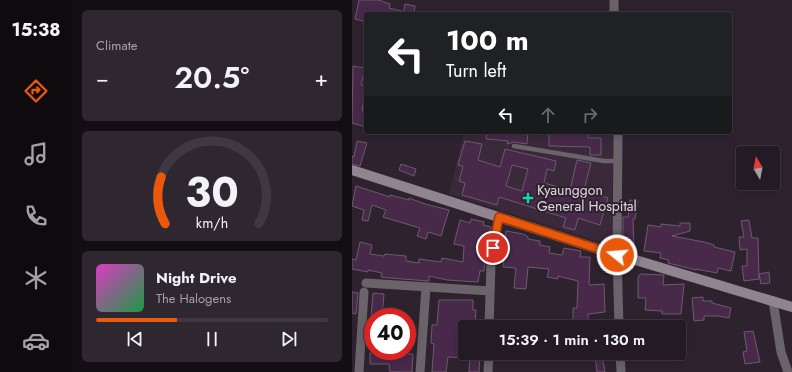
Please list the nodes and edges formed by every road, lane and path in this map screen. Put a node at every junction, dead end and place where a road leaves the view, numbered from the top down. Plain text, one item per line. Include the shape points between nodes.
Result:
1 (614, 0) edge
2 (614, 12) edge
3 (618, 134) edge
4 (514, 146) dead end
5 (618, 161) junction
6 (352, 170) edge
7 (499, 217) junction
8 (617, 255) junction
9 (426, 287) junction
10 (490, 291) junction
11 (773, 301) junction
12 (792, 307) edge
13 (489, 320) edge
14 (619, 320) edge
15 (489, 360) edge
16 (620, 360) edge
17 (359, 372) edge
18 (420, 372) edge
19 (488, 372) edge
20 (621, 372) edge
21 (788, 372) edge

1 - 2 street
3 - 5 street
4 - 5 lane
5 - 8 street
6 - 7 street
7 - 8 street
7 - 10 street via 491,264
8 - 11 street
8 - 14 street
9 - 10 street
9 - 17 street via 365,288
9 - 18 street
10 - 13 street
11 - 12 street
11 - 21 street via 781,352
15 - 19 street
16 - 20 street

